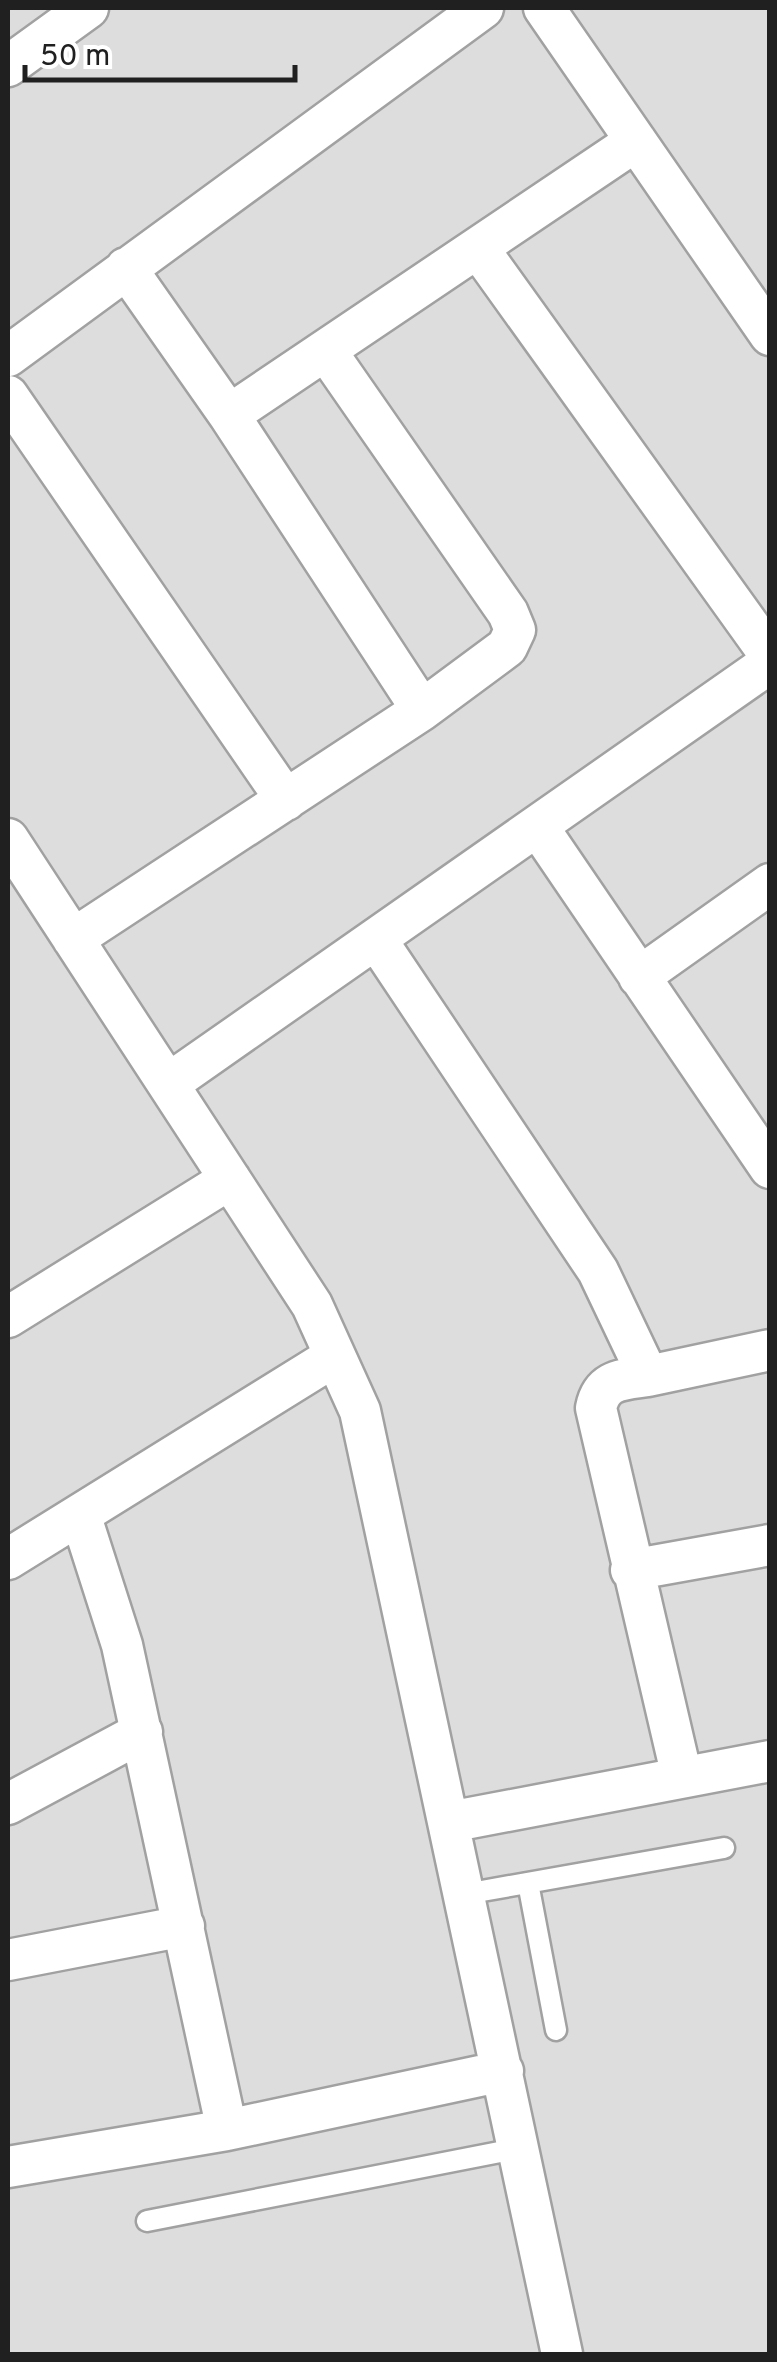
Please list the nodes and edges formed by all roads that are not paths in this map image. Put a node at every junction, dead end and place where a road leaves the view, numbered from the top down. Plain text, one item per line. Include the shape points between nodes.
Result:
1 (88, 8) edge
2 (483, 8) edge
3 (544, 8) edge
4 (8, 66) edge
5 (636, 141) junction
6 (478, 248) junction
7 (126, 268) junction
8 (770, 335) edge
9 (326, 351) junction
10 (8, 356) edge
11 (8, 396) edge
12 (229, 415) junction
13 (770, 655) edge
14 (770, 662) edge
15 (422, 710) junction
16 (286, 800) junction
17 (538, 827) junction
18 (8, 839) edge
19 (770, 884) edge
20 (73, 939) junction
21 (376, 939) junction
22 (640, 977) junction
23 (168, 1084) junction
24 (770, 1168) edge
25 (230, 1179) junction
26 (10, 1311) edge
27 (770, 1350) edge
28 (335, 1356) junction
29 (648, 1376) junction
30 (81, 1517) junction
31 (770, 1545) edge
32 (8, 1559) edge
33 (631, 1570) junction
34 (142, 1732) junction
35 (770, 1761) edge
36 (682, 1777) junction
37 (8, 1804) edge
38 (449, 1822) junction
39 (724, 1848) dead end
40 (528, 1883) junction
41 (465, 1894) junction
42 (184, 1926) junction
43 (8, 1960) edge
44 (556, 2030) dead end
45 (503, 2071) junction
46 (227, 2130) junction
47 (520, 2148) junction
48 (8, 2167) edge
49 (147, 2221) dead end
50 (562, 2354) edge

1 - 4 street
2 - 7 street
3 - 5 street
5 - 6 street
5 - 8 street
6 - 9 street
6 - 13 street
7 - 10 street
7 - 12 street
9 - 12 street
9 - 15 street via 515,630 507,647
11 - 16 street
12 - 15 street
14 - 17 street
15 - 16 street
16 - 20 street
17 - 21 street
17 - 22 street
18 - 20 street
19 - 22 street
20 - 23 street
21 - 23 street
21 - 29 street via 598,1271
22 - 24 street
23 - 25 street
25 - 26 street
25 - 28 street via 312,1304
27 - 29 street
28 - 30 street
28 - 38 street via 360,1410
29 - 33 street via 612,1381 599,1392 596,1408
30 - 32 street
30 - 34 street
31 - 33 street
33 - 36 street
34 - 37 street
34 - 42 street
35 - 36 street
36 - 38 street
38 - 41 street
39 - 40 lane
40 - 41 lane
40 - 44 lane
41 - 45 street
42 - 43 street
42 - 46 street
45 - 46 street
45 - 47 street
46 - 48 street
47 - 49 lane
47 - 50 street

